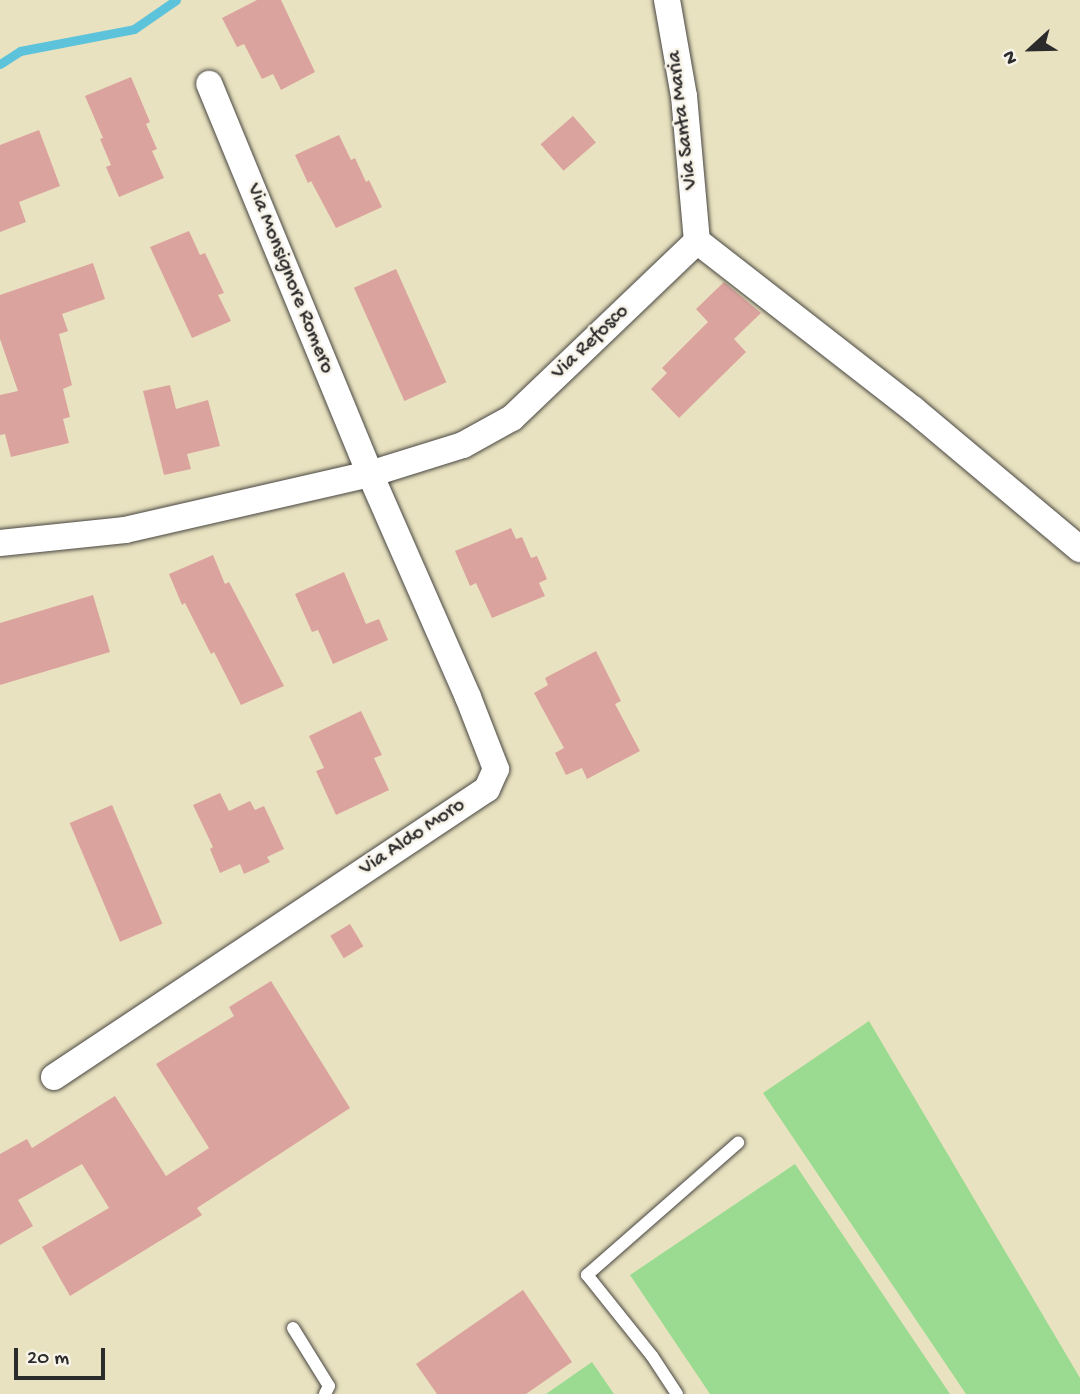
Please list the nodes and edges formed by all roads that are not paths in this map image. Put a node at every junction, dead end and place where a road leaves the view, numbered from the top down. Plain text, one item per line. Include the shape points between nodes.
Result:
1 (667, 0) edge
2 (209, 84) dead end
3 (697, 241) junction
4 (370, 474) junction
5 (0, 543) edge
6 (1080, 550) edge
7 (54, 1077) dead end
8 (738, 1143) dead end
9 (293, 1328) dead end
10 (325, 1394) edge
11 (677, 1394) edge

1 - 3 street, Via Santa Maria via 684,96
2 - 4 street, Via Monsignore Romero
3 - 4 street, Via Refosco via 512,418 463,445
3 - 6 street via 913,409
4 - 5 street, Via Refosco via 125,530
4 - 7 street, Via Aldo Moro via 496,769 487,789
8 - 11 lane via 587,1275
9 - 10 lane via 329,1385

